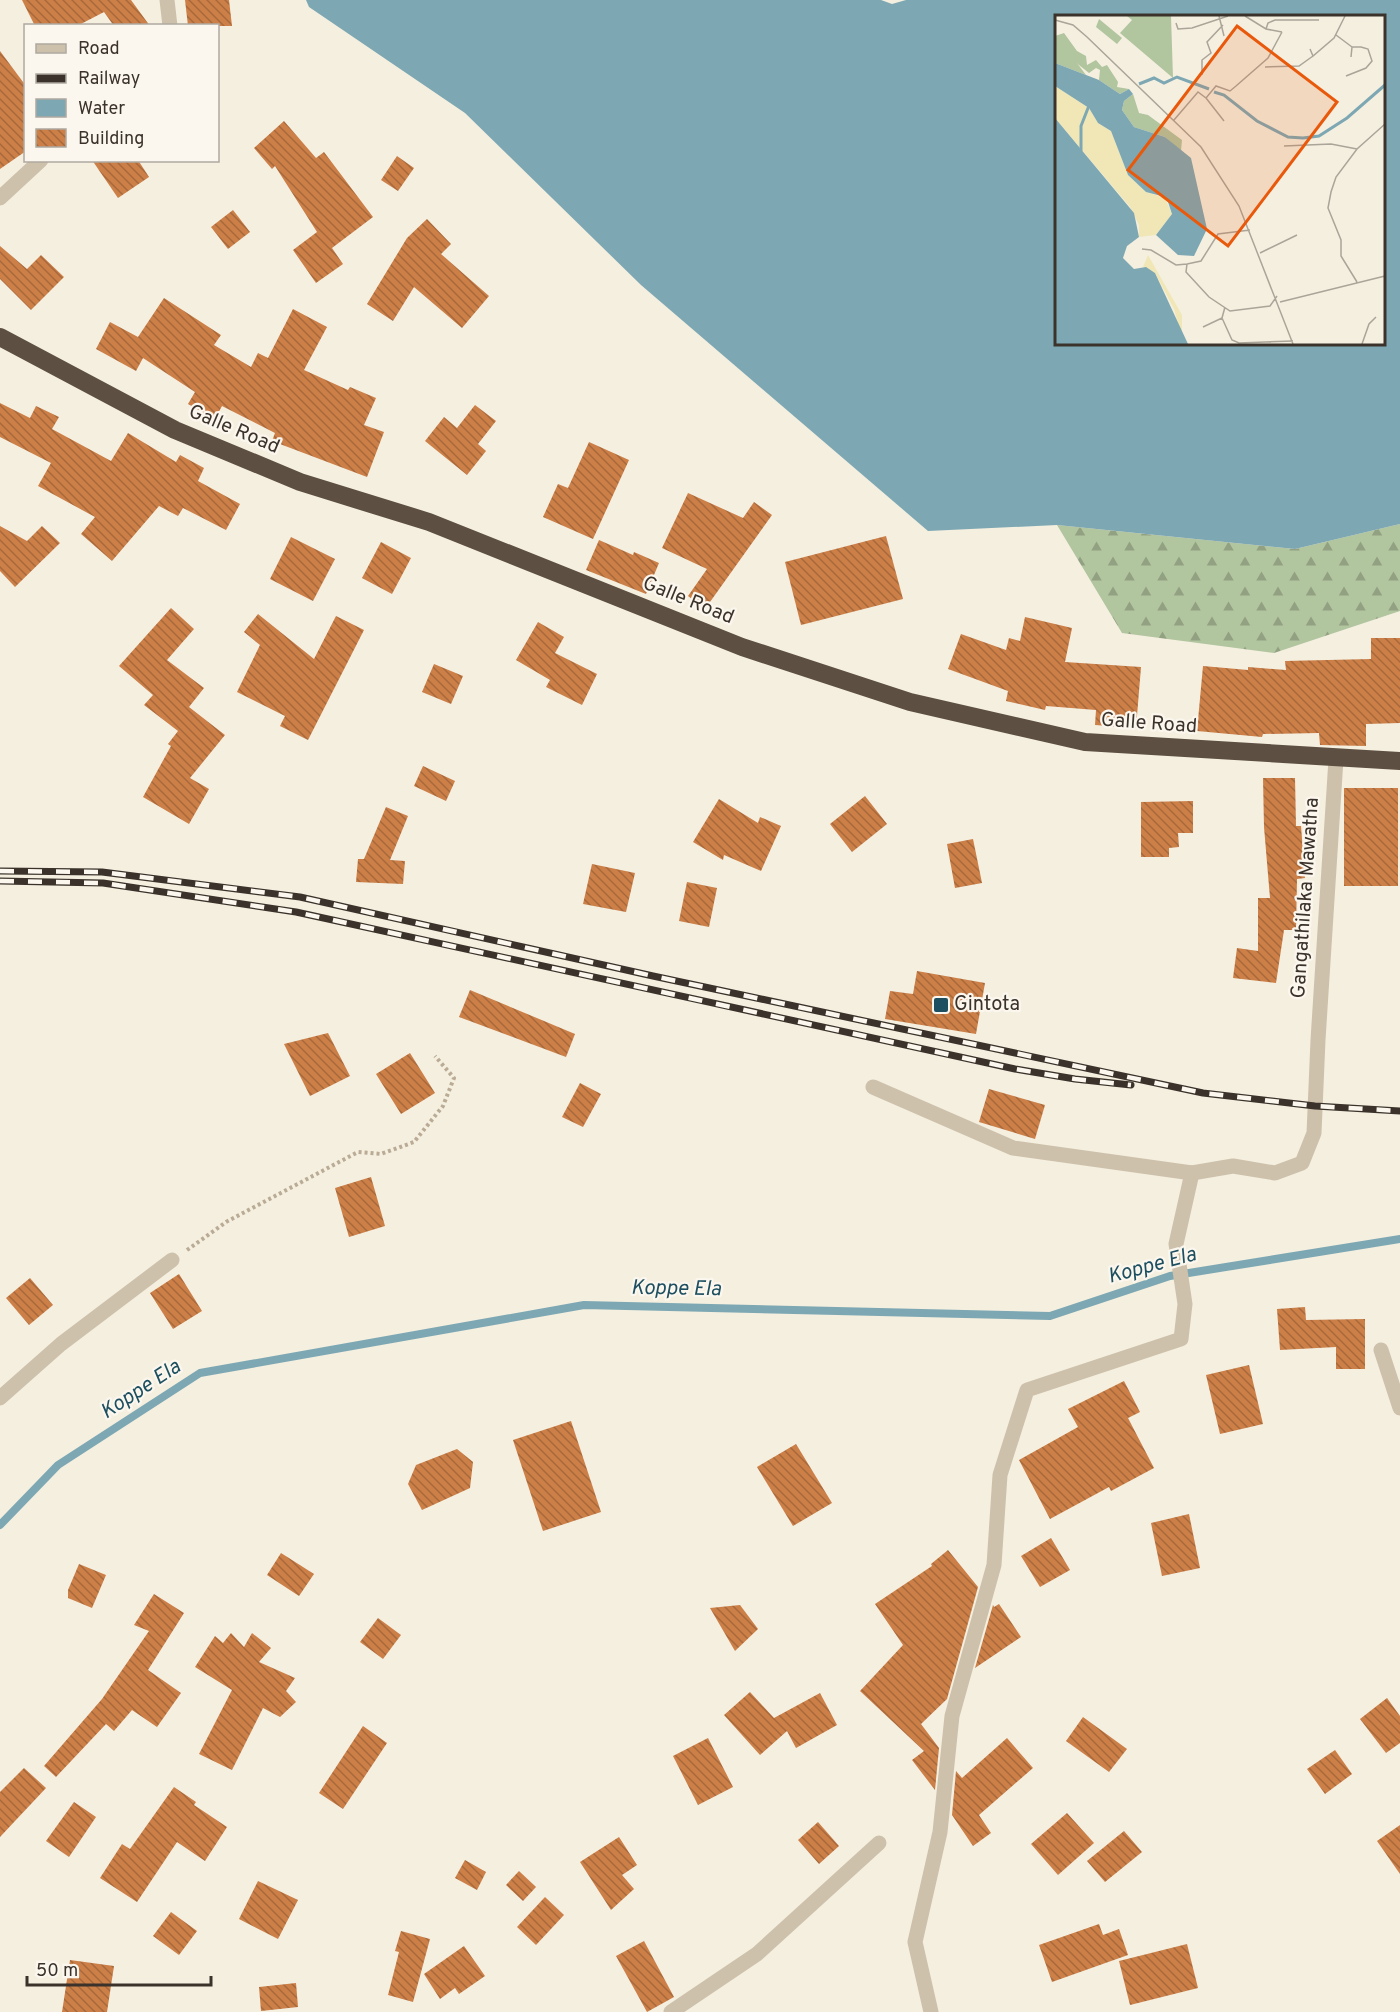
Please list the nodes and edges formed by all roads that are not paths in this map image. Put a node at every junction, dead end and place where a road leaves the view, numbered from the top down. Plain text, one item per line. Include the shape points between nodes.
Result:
1 (167, 0) edge
2 (170, 24) edge
3 (39, 162) edge
4 (0, 198) edge
5 (0, 337) edge
6 (1336, 759) junction
7 (1400, 761) edge
8 (873, 1087) dead end
9 (1192, 1173) junction
10 (172, 1260) road end
11 (1381, 1350) dead end
12 (0, 1398) edge
13 (1400, 1408) edge
14 (879, 1844) dead end
15 (671, 2012) edge
16 (931, 2012) edge

1 - 2 street
3 - 4 street
5 - 6 highway, Galle Road via 175,430 300,482 429,522 742,647 910,702 1085,742
6 - 7 highway, Galle Road
6 - 9 street, Gangathilaka Mawatha via 1314,1133 1302,1163 1275,1173 1233,1166
8 - 9 street, Gangathilaka Mawatha via 1013,1148
9 - 16 street via 1176,1244 1185,1304 1181,1339 1027,1390 1000,1475 994,1565 952,1716 939,1832 915,1942
10 - 12 street via 61,1344
11 - 13 street
14 - 15 street via 757,1954

